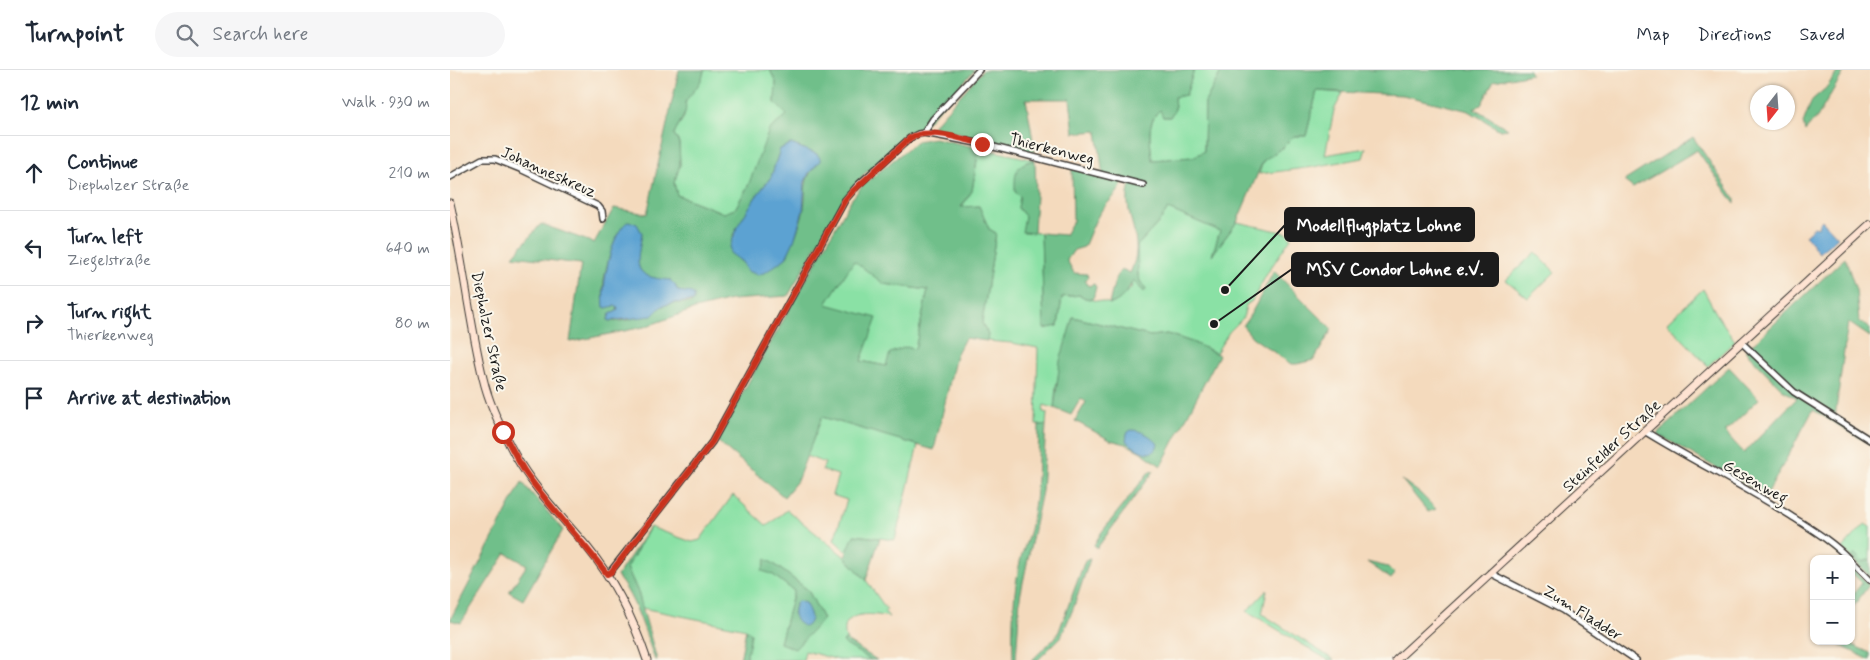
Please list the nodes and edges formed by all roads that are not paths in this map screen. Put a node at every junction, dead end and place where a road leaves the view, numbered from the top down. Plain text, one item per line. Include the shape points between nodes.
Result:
1 (979, 70) edge
2 (924, 133) junction
3 (450, 176) edge
4 (1144, 184) dead end
5 (450, 203) edge
6 (603, 220) dead end
7 (1870, 224) edge
8 (1741, 342) junction
9 (1646, 432) junction
10 (1870, 440) edge
11 (1845, 555) edge
12 (1855, 565) edge
13 (1490, 573) junction
14 (607, 574) junction
15 (1870, 580) edge
16 (647, 660) edge
17 (1396, 660) edge
18 (1636, 660) edge

1 - 2 street
2 - 4 street, Thierkenweg
2 - 14 street via 910,138 845,200 712,442
3 - 6 street, Johanneskreuz via 482,159 495,159 598,206
5 - 14 main road, Diepholzer Straße via 483,379 498,421 524,470
7 - 8 main road, Steinfelder Straße
8 - 9 main road, Steinfelder Straße
8 - 10 street via 1794,392
9 - 11 street, Gesenweg via 1825,537
9 - 13 main road, Steinfelder Straße
12 - 15 street, Gesenweg
13 - 17 main road, Steinfelder Straße
13 - 18 street, Zum Fladder via 1562,610
14 - 16 main road, Diepholzer Straße via 624,601

